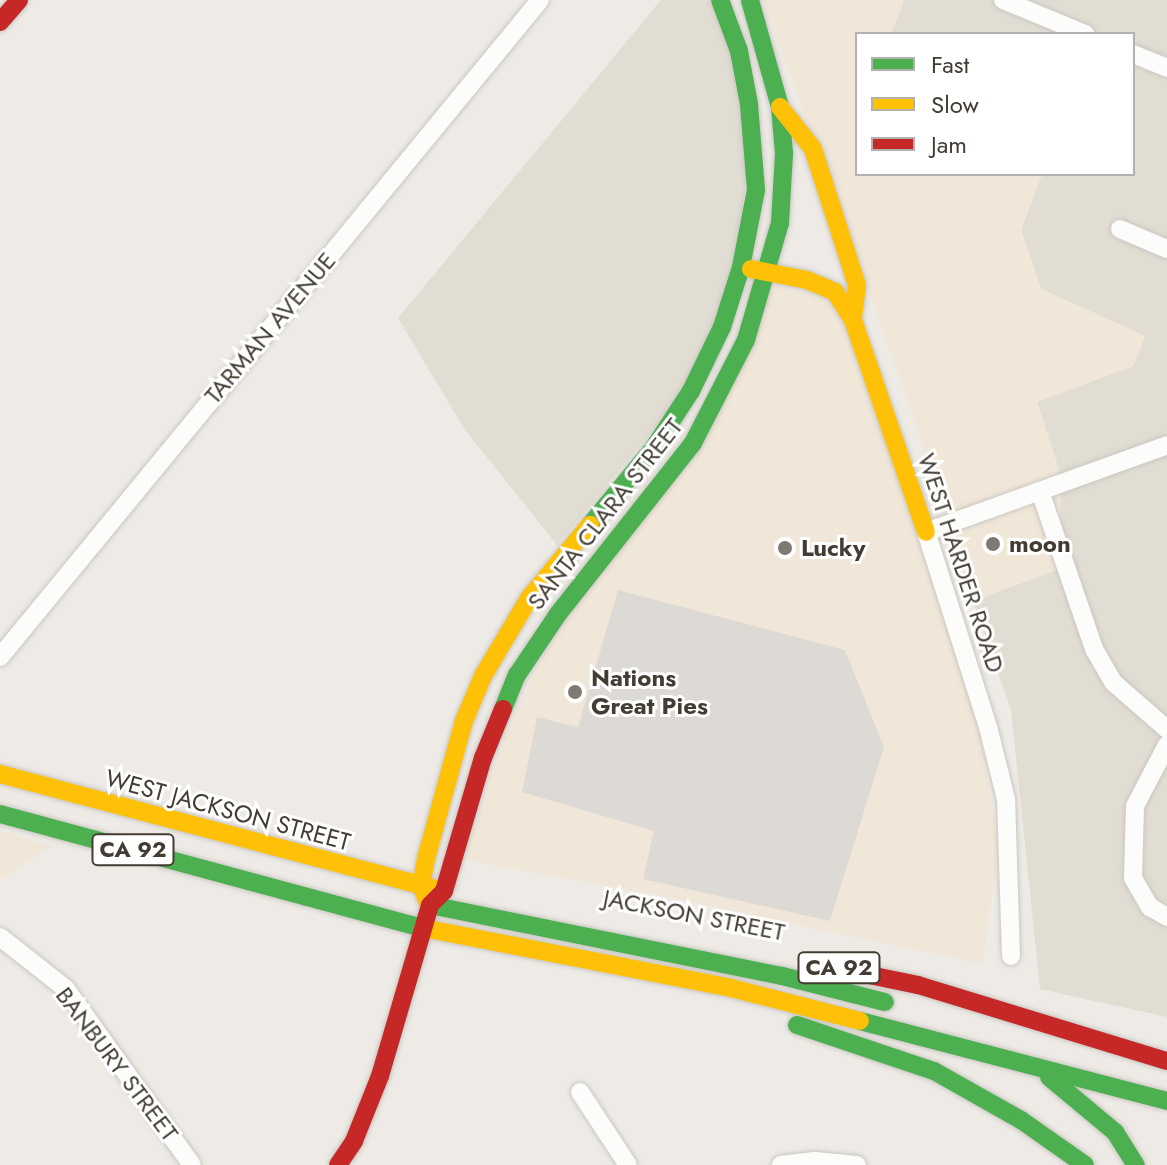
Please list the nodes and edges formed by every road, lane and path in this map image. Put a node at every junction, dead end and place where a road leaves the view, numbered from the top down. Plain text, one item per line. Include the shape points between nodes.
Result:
1 (19, 0) edge
2 (540, 0) edge
3 (720, 0) edge
4 (750, 0) edge
5 (1003, 0) edge
6 (0, 22) edge
7 (1080, 32) edge
8 (1135, 55) edge
9 (1167, 68) edge
10 (780, 107) junction
11 (1120, 229) dead end
12 (1167, 249) edge
13 (741, 267) junction
14 (768, 273) junction
15 (853, 320) junction
16 (1167, 445) edge
17 (1040, 491) junction
18 (926, 532) junction
19 (0, 657) edge
20 (1167, 729) edge
21 (1167, 745) edge
22 (0, 774) edge
23 (0, 814) edge
24 (421, 885) junction
25 (444, 891) junction
26 (430, 905) junction
27 (1167, 917) edge
28 (423, 928) junction
29 (0, 937) edge
30 (1011, 956) dead end
31 (786, 957) dead end
32 (830, 967) dead end
33 (715, 987) junction
34 (904, 1007) dead end
35 (1117, 1048) junction
36 (1167, 1050) edge
37 (1167, 1061) edge
38 (1025, 1062) junction
39 (1141, 1073) dead end
40 (1167, 1077) edge
41 (580, 1092) dead end
42 (1167, 1101) edge
43 (192, 1165) edge
44 (338, 1165) edge
45 (628, 1165) edge
46 (781, 1165) edge
47 (857, 1165) edge
48 (1085, 1165) edge
49 (1136, 1165) edge

1 - 6 main road
2 - 19 street, TARMAN AVENUE
3 - 13 main road, SANTA CLARA STREET via 739,51 752,125 756,190
4 - 10 main road, SANTA CLARA STREET
5 - 7 street
8 - 9 street
10 - 14 main road, SANTA CLARA STREET via 783,189
10 - 15 main road via 813,149 857,285
11 - 12 street
13 - 14 main road, WEST HARDER ROAD
13 - 24 main road, SANTA CLARA STREET via 722,327 691,391 653,449 530,597 483,676 464,721
14 - 15 main road, WEST HARDER ROAD via 835,292
14 - 25 main road, SANTA CLARA STREET via 746,340 693,443 517,675 483,758
15 - 18 main road, WEST HARDER ROAD
16 - 17 street
17 - 18 street
17 - 20 street via 1094,649 1114,683
18 - 30 street, WEST HARDER ROAD via 1006,799
21 - 27 street via 1135,806 1133,878 1150,907
22 - 24 main road, WEST JACKSON STREET / CA 92
23 - 28 main road, CA 92
24 - 25 main road, WEST JACKSON STREET / CA 92
24 - 26 main road
25 - 26 main road, SANTA CLARA STREET
25 - 31 main road, JACKSON STREET / CA 92
26 - 28 main road, SANTA CLARA STREET
26 - 34 main road via 782,976
28 - 33 main road, CA 92
28 - 44 main road, SANTA CLARA STREET via 380,1076 354,1141
29 - 43 street, BANBURY STREET via 66,989
32 - 35 main road, CA 92 via 918,985
33 - 38 main road, CA 92
33 - 48 main road via 727,1002 934,1071 1044,1133
35 - 36 main road
35 - 37 main road, CA 92
38 - 42 main road, CA 92
38 - 49 main road via 1082,1101 1115,1132
39 - 40 main road
41 - 45 street
46 - 47 street

